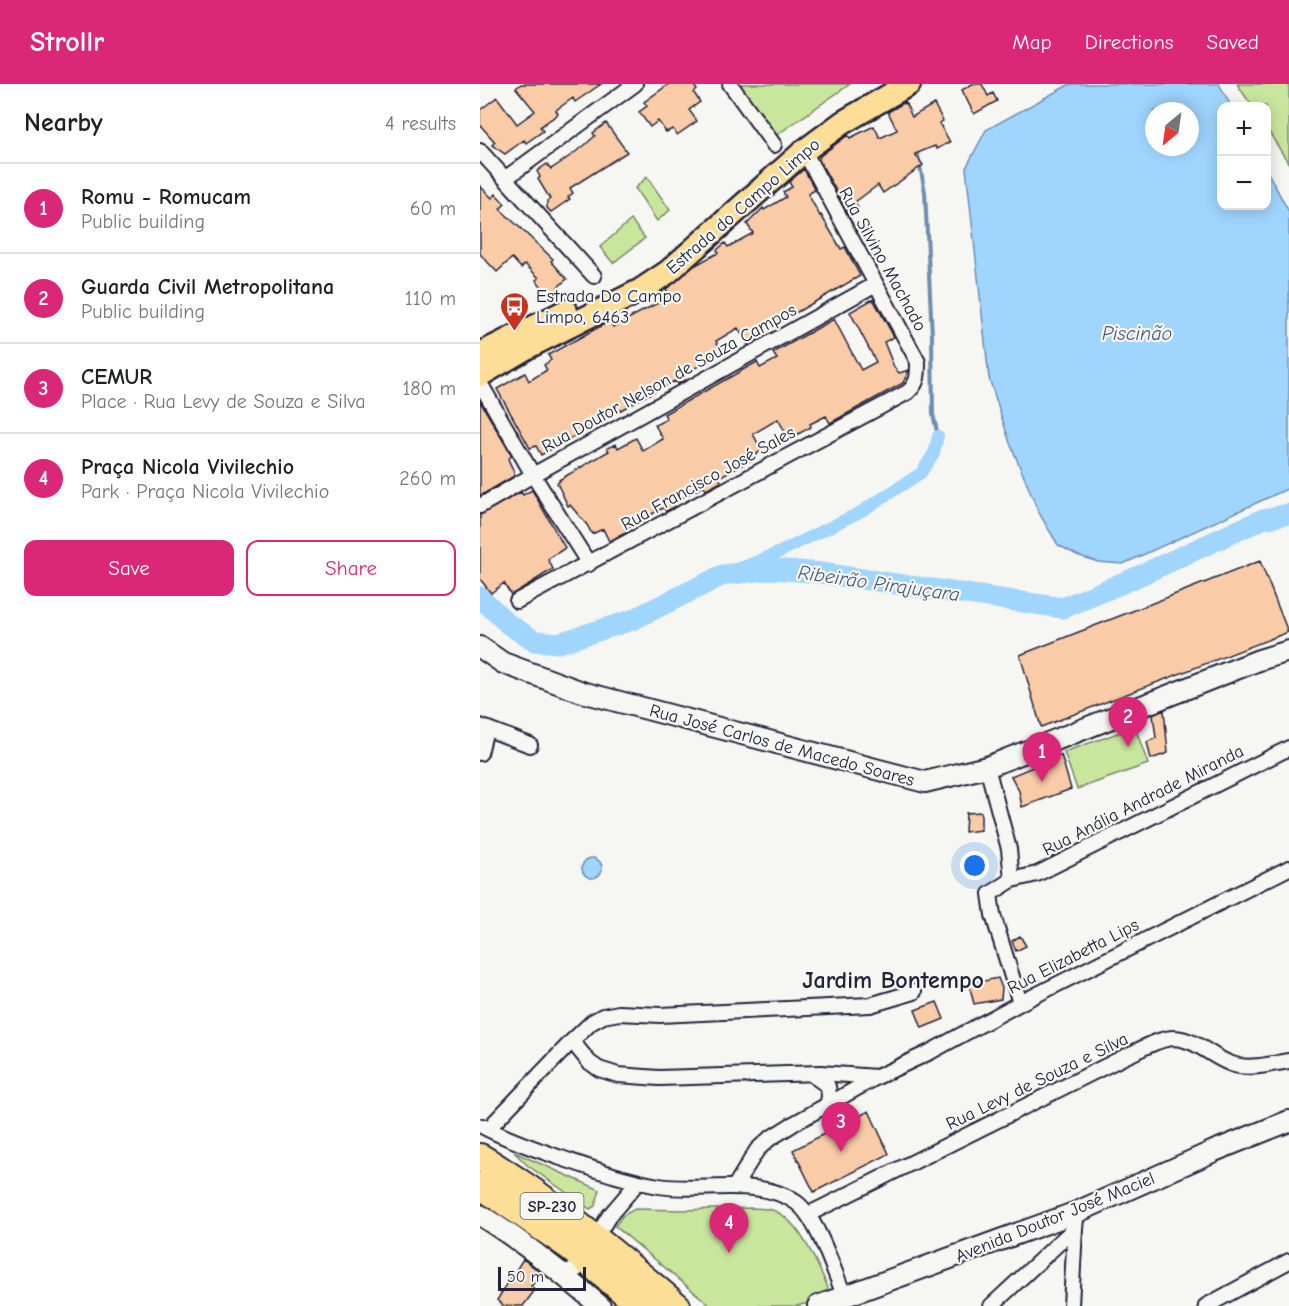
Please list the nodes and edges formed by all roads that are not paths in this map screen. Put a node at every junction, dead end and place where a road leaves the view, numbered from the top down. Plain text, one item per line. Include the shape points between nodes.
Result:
1 (635, 84) edge
2 (730, 84) edge
3 (879, 84) edge
4 (909, 84) edge
5 (774, 145) dead end
6 (480, 151) edge
7 (804, 151) junction
8 (506, 178) junction
9 (594, 276) dead end
10 (876, 284) junction
11 (489, 351) edge
12 (480, 375) edge
13 (480, 383) edge
14 (915, 386) joint
15 (532, 475) junction
16 (480, 506) edge
17 (589, 564) junction
18 (518, 601) dead end
19 (480, 647) edge
20 (1289, 651) edge
21 (483, 728) edge
22 (530, 745) dead end
23 (1289, 748) edge
24 (480, 753) edge
25 (987, 767) junction
26 (1289, 868) edge
27 (1012, 880) junction
28 (914, 992) dead end
29 (1020, 1003) junction
30 (572, 1041) junction
31 (1289, 1061) edge
32 (811, 1074) junction
33 (877, 1077) junction
34 (827, 1105) junction
35 (1289, 1121) edge
36 (484, 1127) edge
37 (480, 1157) edge
38 (638, 1182) junction
39 (480, 1185) edge
40 (735, 1186) junction
41 (809, 1214) junction
42 (480, 1215) edge
43 (1076, 1220) junction
44 (586, 1252) junction
45 (1289, 1261) edge
46 (556, 1270) junction
47 (842, 1301) edge
48 (660, 1302) edge
49 (600, 1306) edge
50 (818, 1306) edge
51 (991, 1306) edge
52 (1071, 1306) edge
53 (1206, 1306) edge

1 - 8 street
2 - 5 street
3 - 11 main road, Estrada do Campo Limpo via 810,128 675,249 642,271
4 - 7 main road, Estrada do Campo Limpo via 842,123
6 - 8 street
7 - 10 street, Rua Silvino Machado
7 - 11 main road, Estrada do Campo Limpo via 668,272 641,290
8 - 9 street
10 - 14 street, Rua Silvino Machado via 918,362
10 - 15 street, Rua Doutor Nelson de Souza Campos
11 - 12 main road, Estrada do Campo Limpo
13 - 15 street
14 - 17 street, Rua Francisco José Sales
15 - 16 street, Rua Doutor Nelson de Souza Campos
15 - 17 street
17 - 18 street, Rua Francisco José Sales
19 - 25 street, Rua José Carlos de Macedo Soares via 503,663 561,686 907,779 936,781
20 - 25 street, Rua José Carlos de Macedo Soares
21 - 22 street
21 - 24 street
23 - 27 street, Rua Anália Andrade Miranda via 1036,874
25 - 27 street via 1009,849
26 - 29 street, Rua Elizabetta Lips
27 - 29 street via 990,894
28 - 30 street via 870,1005 660,1015 619,1013 592,1022
29 - 33 street, Rua Elizabetta Lips
30 - 32 street via 589,1062 618,1076
30 - 36 street
31 - 41 street, Rua Levy de Souza e Silva via 1241,1066 1182,1039 1160,1041
32 - 33 street
32 - 34 street via 828,1086
33 - 34 street, Rua Elizabetta Lips
34 - 40 street, Rua Elizabetta Lips via 769,1138
35 - 43 street, Avenida Doutor José Maciel via 1214,1151
36 - 38 street via 569,1161
37 - 44 highway, SP-230 via 508,1174
38 - 40 street via 681,1189
38 - 44 street via 609,1216
39 - 44 highway, SP-230
40 - 41 street via 785,1197
41 - 47 street
42 - 46 street
43 - 47 street, Avenida Doutor José Maciel
43 - 51 street
43 - 52 street
44 - 46 street via 577,1269
44 - 48 highway, SP-230
45 - 53 street
46 - 49 street
47 - 50 street, Avenida Doutor José Maciel

